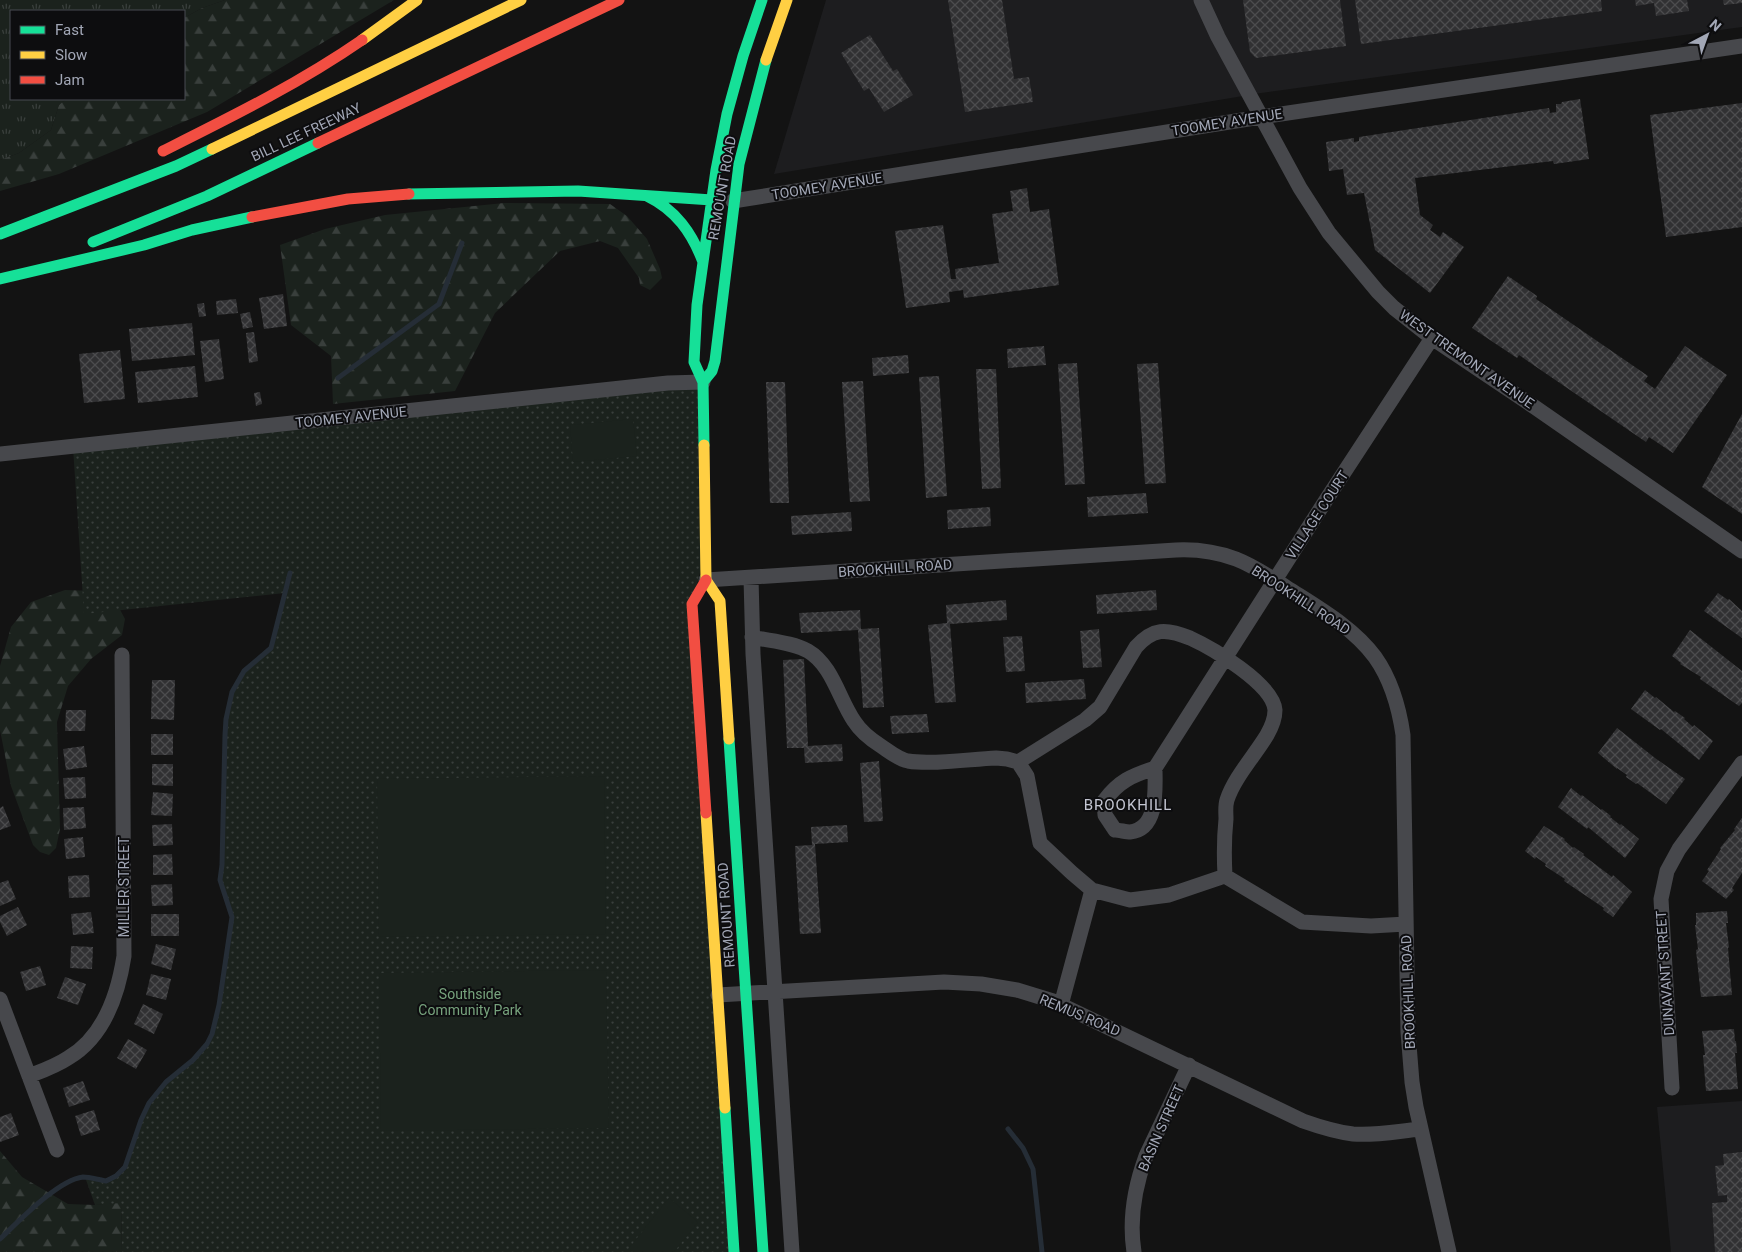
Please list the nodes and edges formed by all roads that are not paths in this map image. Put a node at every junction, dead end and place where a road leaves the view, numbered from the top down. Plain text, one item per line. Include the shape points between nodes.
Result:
1 (417, 0) edge
2 (522, 0) edge
3 (619, 0) edge
4 (762, 0) edge
5 (786, 0) edge
6 (1201, 0) edge
7 (1742, 46) edge
8 (1261, 117) junction
9 (150, 158) dead end
10 (79, 192) dead end
11 (643, 194) junction
12 (712, 200) junction
13 (733, 201) junction
14 (0, 230) edge
15 (0, 234) edge
16 (703, 262) junction
17 (0, 278) edge
18 (1432, 338) junction
19 (703, 382) junction
20 (0, 454) edge
21 (1742, 551) edge
22 (752, 578) junction
23 (706, 580) junction
24 (1274, 580) junction
25 (752, 637) junction
26 (122, 655) dead end
27 (1225, 657) junction
28 (1018, 762) junction
29 (1742, 763) edge
30 (1155, 768) dead end
31 (1225, 876) junction
32 (1092, 890) junction
33 (1406, 924) junction
34 (775, 992) junction
35 (746, 993) junction
36 (718, 995) junction
37 (0, 999) edge
38 (1061, 1004) junction
39 (1189, 1065) junction
40 (29, 1076) junction
41 (1672, 1088) dead end
42 (1421, 1129) junction
43 (57, 1150) dead end
44 (734, 1252) edge
45 (763, 1252) edge
46 (792, 1252) edge
47 (1134, 1252) edge
48 (1449, 1252) edge

1 - 9 main road via 349,49 283,90
2 - 15 main road, BILL LEE FREEWAY via 176,166
3 - 17 main road, BILL LEE FREEWAY via 207,196
4 - 12 main road, REMOUNT ROAD via 727,114
5 - 13 main road, REMOUNT ROAD via 752,111
6 - 8 street, WEST TREMONT AVENUE
7 - 8 street, TOOMEY AVENUE
8 - 13 street, TOOMEY AVENUE
8 - 18 street, WEST TREMONT AVENUE via 1329,233 1378,292
10 - 14 main road
11 - 12 main road, TOOMEY AVENUE
11 - 16 main road via 660,202 678,217 693,238
11 - 17 main road, TOOMEY AVENUE via 503,191 348,199 192,230
12 - 13 main road, TOOMEY AVENUE
12 - 16 main road, REMOUNT ROAD
13 - 19 main road, REMOUNT ROAD via 715,361
16 - 19 main road, REMOUNT ROAD via 694,358
18 - 21 street, WEST TREMONT AVENUE
18 - 24 street, VILLAGE COURT
19 - 20 street, TOOMEY AVENUE via 668,383
19 - 23 main road, REMOUNT ROAD
22 - 23 street, BROOKHILL ROAD
22 - 24 street, BROOKHILL ROAD via 1186,550 1236,559
22 - 25 street
23 - 35 main road, REMOUNT ROAD via 720,601
23 - 36 main road, REMOUNT ROAD via 692,604
24 - 27 street, VILLAGE COURT
24 - 33 street, BROOKHILL ROAD via 1351,632 1375,657 1396,697 1403,735
25 - 28 street via 807,650 818,659 853,720 866,736 893,755 924,762 996,758
25 - 34 street
26 - 40 street, MILLER STREET via 124,956 120,982 109,1012 80,1050
27 - 28 street via 1169,631 1152,634 1136,647 1100,707
27 - 30 street, VILLAGE COURT
27 - 31 street via 1259,684 1275,709 1268,733 1227,801
28 - 32 street via 1027,776 1040,843
29 - 41 street, DUNAVANT STREET via 1667,871 1661,899
31 - 32 street via 1168,895 1130,900
31 - 33 street via 1302,922 1371,926
32 - 38 street
33 - 42 street, BROOKHILL ROAD via 1408,1032 1412,1082
34 - 35 street, REMUS ROAD
34 - 38 street, REMUS ROAD via 944,982 1017,990
34 - 46 street
35 - 36 street, REMUS ROAD
35 - 45 main road, REMOUNT ROAD
36 - 44 main road, REMOUNT ROAD
37 - 40 street
38 - 39 street, REMUS ROAD
39 - 42 street, REMUS ROAD via 1328,1130 1368,1134
39 - 47 street, BASIN STREET via 1141,1170 1134,1200
40 - 43 street
42 - 48 street, BROOKHILL ROAD

